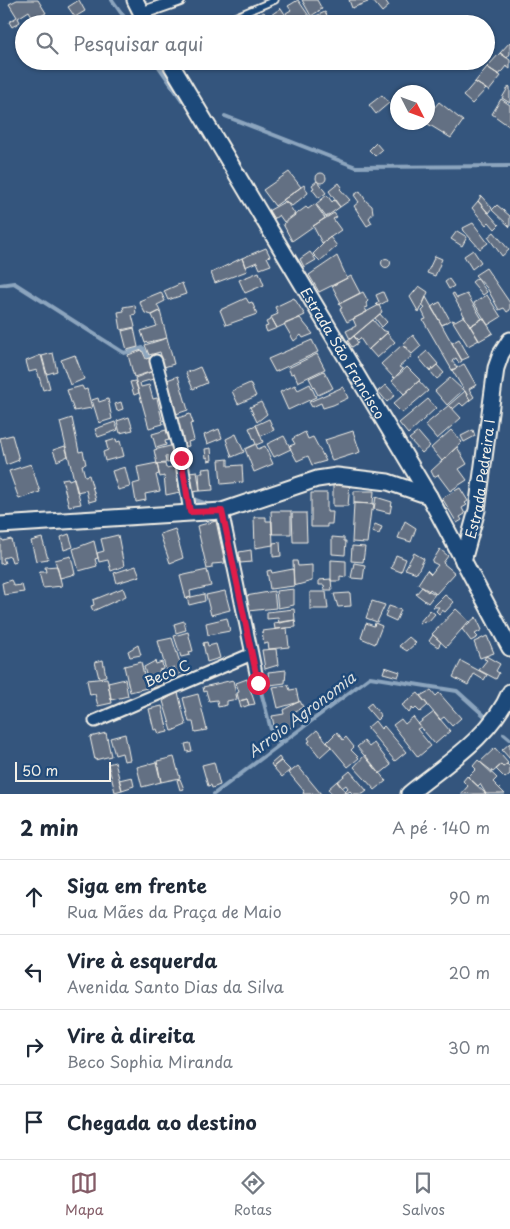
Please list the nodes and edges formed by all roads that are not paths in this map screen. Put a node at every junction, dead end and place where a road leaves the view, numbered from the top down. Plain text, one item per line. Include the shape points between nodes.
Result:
1 (179, 0) edge
2 (275, 0) edge
3 (141, 12) edge
4 (239, 15) edge
5 (174, 70) edge
6 (510, 340) edge
7 (156, 361) dead end
8 (428, 496) junction
9 (222, 511) junction
10 (190, 512) junction
11 (0, 525) edge
12 (463, 561) junction
13 (510, 648) edge
14 (252, 654) junction
15 (258, 683) dead end
16 (510, 692) edge
17 (95, 721) dead end
18 (409, 794) edge

1 - 3 street
2 - 4 lane
5 - 8 main road, Estrada São Francisco
6 - 12 main road, Estrada Pedreira I via 496,368 477,510
7 - 10 street via 181,458
8 - 9 main road via 388,482 337,476 317,479
8 - 12 main road, Estrada São Francisco
9 - 10 main road
9 - 14 street
10 - 11 main road
12 - 13 main road, Estrada São Francisco
14 - 15 street
14 - 17 street, Beco C
16 - 18 main road via 499,714 486,729

